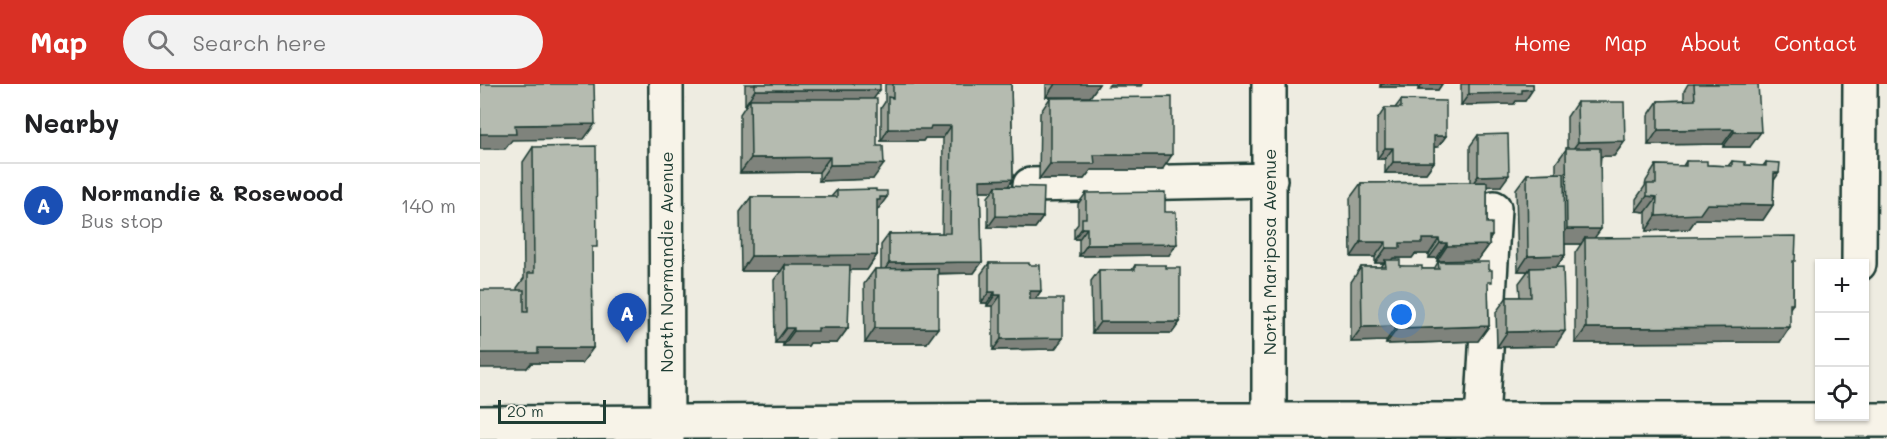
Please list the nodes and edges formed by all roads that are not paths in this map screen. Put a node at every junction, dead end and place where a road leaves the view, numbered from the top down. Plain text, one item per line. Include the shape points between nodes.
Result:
1 (666, 84) edge
2 (1269, 84) edge
3 (1860, 84) edge
4 (1270, 180) junction
5 (1030, 185) edge
6 (1494, 208) dead end
7 (1859, 259) edge
8 (1269, 420) junction
9 (1482, 421) junction
10 (1851, 421) edge
11 (480, 423) edge
12 (1786, 429) edge
13 (667, 430) edge
14 (1210, 430) edge
15 (1408, 430) edge

1 - 13 street, North Normandie Avenue
2 - 4 street, North Mariposa Avenue
3 - 7 street
4 - 5 street
4 - 8 street, North Mariposa Avenue
6 - 9 street
8 - 14 street
8 - 15 street
9 - 12 street
9 - 15 street
10 - 12 street
11 - 13 street
13 - 14 street

